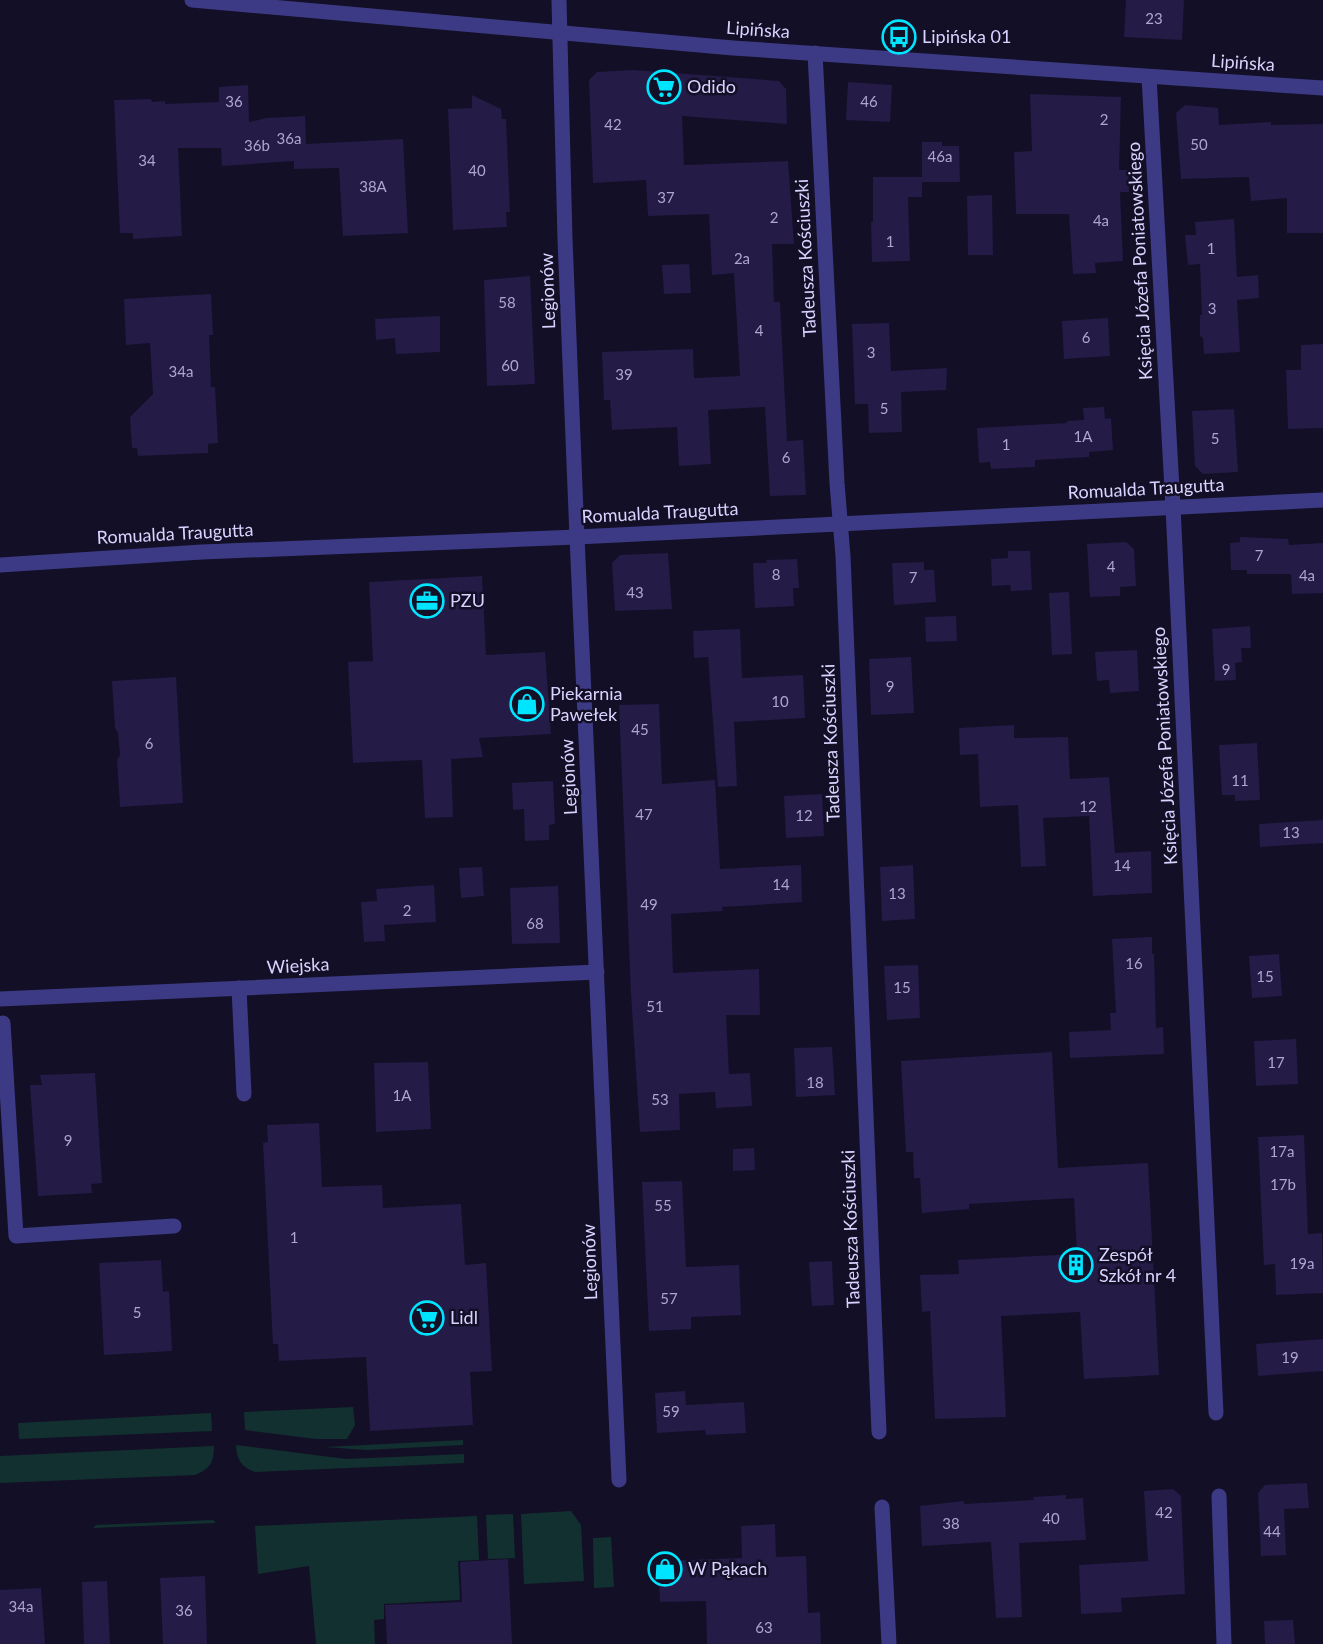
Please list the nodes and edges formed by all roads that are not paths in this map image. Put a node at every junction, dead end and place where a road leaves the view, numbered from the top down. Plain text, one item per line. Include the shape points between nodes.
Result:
1 (192, 0) edge
2 (198, 0) edge
3 (559, 0) edge
4 (560, 33) junction
5 (814, 53) junction
6 (1149, 77) junction
7 (1323, 88) edge
8 (1323, 500) edge
9 (1173, 507) junction
10 (840, 523) junction
11 (577, 537) junction
12 (0, 565) edge
13 (597, 972) junction
14 (239, 988) junction
15 (0, 999) edge
16 (3, 1023) dead end
17 (244, 1094) dead end
18 (174, 1226) dead end
19 (1216, 1413) dead end
20 (879, 1432) dead end
21 (619, 1480) dead end
22 (1219, 1496) dead end
23 (882, 1507) dead end
24 (889, 1644) edge
25 (1224, 1644) edge

1 - 2 street, Lipińska
2 - 4 street, Lipińska
3 - 4 street, Legionów
4 - 5 street, Lipińska
4 - 11 street, Legionów
5 - 6 street, Lipińska
5 - 10 street, Tadeusza Kościuszki
6 - 7 street, Lipińska
6 - 9 street, Księcia Józefa Poniatowskiego
8 - 9 street, Romualda Traugutta
9 - 10 street, Romualda Traugutta
9 - 19 street, Księcia Józefa Poniatowskiego
10 - 11 street, Romualda Traugutta
10 - 20 street, Tadeusza Kościuszki
11 - 12 street, Romualda Traugutta via 202,552
11 - 13 street, Legionów
13 - 14 street, Wiejska
13 - 21 street, Legionów
14 - 15 street, Wiejska
14 - 17 street
16 - 18 street via 16,1236
22 - 25 street
23 - 24 street

